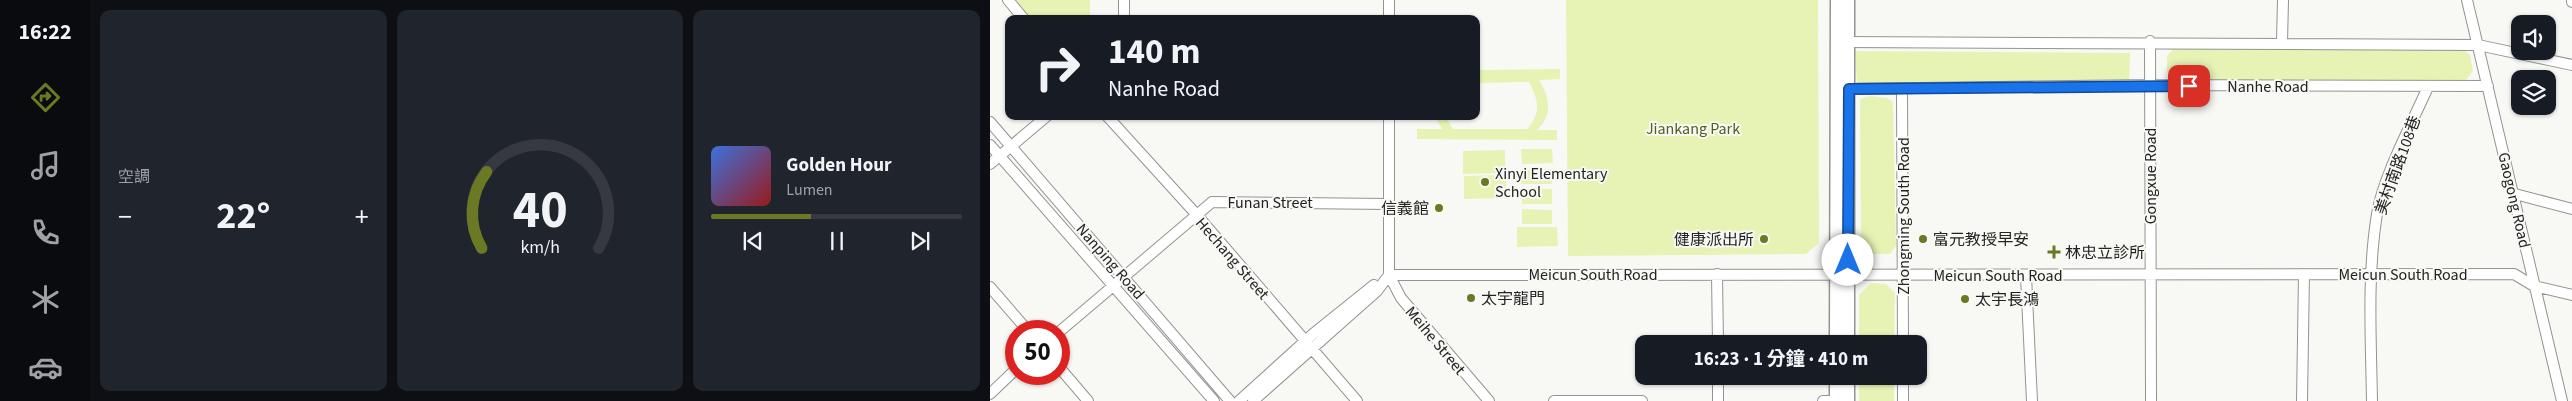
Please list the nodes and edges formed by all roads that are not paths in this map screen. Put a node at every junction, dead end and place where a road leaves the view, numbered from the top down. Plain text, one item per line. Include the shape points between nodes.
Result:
1 (1008, 0) edge
2 (1124, 0) edge
3 (1390, 0) edge
4 (1837, 0) edge
5 (1848, 0) edge
6 (2283, 0) edge
7 (2467, 0) edge
8 (1021, 15) edge
9 (1124, 15) edge
10 (1389, 15) edge
11 (1842, 42) junction
12 (2150, 42) junction
13 (2282, 42) junction
14 (2478, 45) junction
15 (2572, 64) edge
16 (2150, 86) junction
17 (2488, 86) junction
18 (2428, 87) junction
19 (1902, 88) junction
20 (1843, 89) junction
21 (1042, 120) edge
22 (1111, 120) edge
23 (1389, 120) edge
24 (990, 122) edge
25 (990, 145) edge
26 (1011, 146) junction
27 (1000, 156) junction
28 (990, 164) edge
29 (2515, 194) junction
30 (1390, 204) junction
31 (2572, 209) edge
32 (1196, 214) junction
33 (1389, 274) junction
34 (1717, 274) junction
35 (2304, 274) junction
36 (1842, 275) junction
37 (1903, 275) junction
38 (2150, 275) junction
39 (2371, 275) junction
40 (2026, 276) junction
41 (1125, 277) junction
42 (1115, 286) junction
43 (2534, 286) junction
44 (990, 287) edge
45 (2572, 295) edge
46 (1018, 320) edge
47 (1070, 323) edge
48 (1718, 335) edge
49 (1837, 335) edge
50 (1847, 335) edge
51 (1903, 335) edge
52 (1308, 345) junction
53 (1005, 380) edge
54 (1070, 380) edge
55 (1718, 385) edge
56 (1836, 385) edge
57 (1848, 385) edge
58 (1903, 385) edge
59 (990, 394) edge
60 (1088, 401) edge
61 (1214, 401) edge
62 (1230, 401) edge
63 (1239, 401) edge
64 (1253, 401) edge
65 (1357, 401) edge
66 (1489, 401) edge
67 (1554, 401) edge
68 (1642, 401) edge
69 (1718, 401) edge
70 (1823, 401) edge
71 (1836, 401) edge
72 (1848, 401) edge
73 (1903, 401) edge
74 (2032, 401) edge
75 (2151, 401) edge
76 (2302, 401) edge
77 (2372, 401) edge
78 (2562, 401) edge

1 - 8 street
2 - 9 street
3 - 10 street
4 - 11 main road
5 - 11 main road
6 - 13 street
7 - 14 street, Gaogong Road
11 - 12 street
11 - 20 main road
12 - 13 street
12 - 16 street, Gongxue Road
13 - 14 street
14 - 15 street
14 - 17 street, Gaogong Road
16 - 18 street, Nanhe Road
16 - 19 street, Nanhe Road
16 - 38 street, Gongxue Road
17 - 18 street, Nanhe Road
17 - 29 street, Gaogong Road
18 - 39 street, 美村南路108巷 via 2377,213
19 - 20 street, Nanhe Road
19 - 37 street, Zhongming South Road
20 - 36 main road
21 - 26 street
22 - 32 street, Hechang Street
23 - 30 street
24 - 26 street, Nanping Road
25 - 27 street, Nanping Road
26 - 27 street
26 - 41 street, Nanping Road
27 - 28 street
27 - 42 street, Nanping Road
29 - 31 street
29 - 43 street, Gaogong Road
30 - 32 street, Funan Street via 1212,202
30 - 33 street
32 - 41 street, Funan Street
32 - 52 street, Hechang Street
33 - 34 street, Meicun South Road
33 - 52 street
33 - 66 street, Meihe Street via 1401,298
34 - 36 street, Meicun South Road
34 - 48 street
35 - 38 street, Meicun South Road
35 - 39 street, Meicun South Road
35 - 76 street
36 - 37 street, Meicun South Road
36 - 49 main road
36 - 50 main road
37 - 40 street, Meicun South Road
37 - 51 street, Zhongming South Road
38 - 40 street, Meicun South Road
38 - 75 street, Gongxue Road
39 - 43 street, Meicun South Road via 2514,274
39 - 77 street, 美村南路108巷
40 - 74 street
41 - 42 street, Funan Street
41 - 62 street, Nanping Road
42 - 47 street, Funan Street
42 - 61 street, Nanping Road
43 - 45 street, Meicun South Road
43 - 78 street, Gaogong Road
44 - 46 street
52 - 63 street
52 - 64 street
52 - 65 street, Hechang Street
53 - 59 street
54 - 60 street
55 - 69 street
56 - 71 main road
57 - 72 main road
58 - 73 street
67 - 68 street
70 - 71 street

